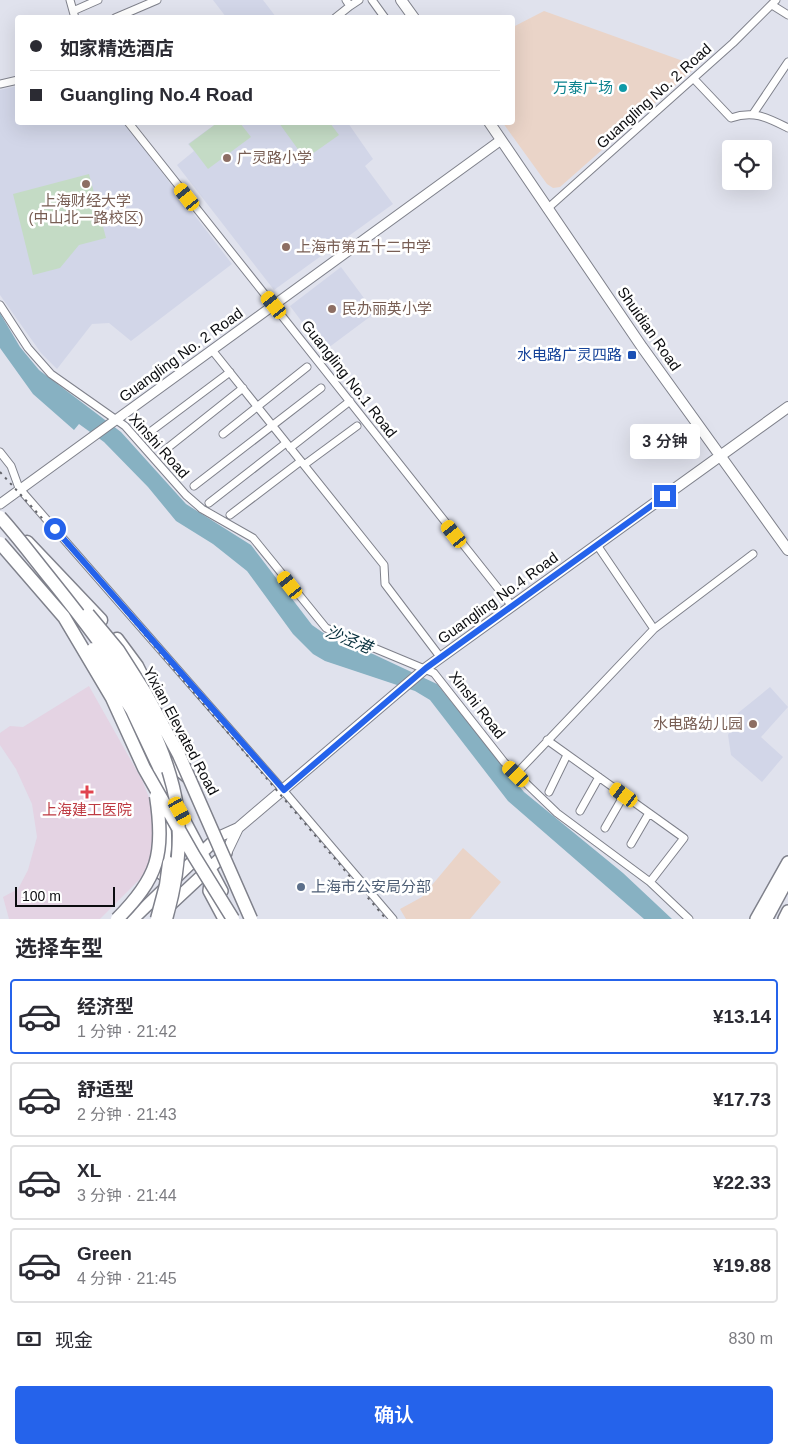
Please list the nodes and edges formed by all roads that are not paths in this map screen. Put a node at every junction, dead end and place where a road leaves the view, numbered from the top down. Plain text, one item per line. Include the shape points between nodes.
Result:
1 (70, 0) edge
2 (98, 0) edge
3 (157, 0) edge
4 (359, 0) edge
5 (372, 0) edge
6 (401, 0) edge
7 (348, 3) edge
8 (774, 3) edge
9 (74, 14) edge
10 (122, 15) edge
11 (338, 15) edge
12 (383, 15) edge
13 (412, 15) edge
14 (788, 15) edge
15 (788, 62) edge
16 (694, 79) junction
17 (15, 81) edge
18 (0, 84) edge
19 (753, 114) junction
20 (130, 125) edge
21 (491, 125) edge
22 (788, 128) edge
23 (501, 140) junction
24 (548, 209) junction
25 (0, 305) edge
26 (274, 305) junction
27 (212, 350) junction
28 (307, 367) dead end
29 (230, 372) junction
30 (243, 388) junction
31 (321, 388) dead end
32 (350, 402) junction
33 (257, 406) junction
34 (788, 408) edge
35 (113, 421) junction
36 (272, 424) junction
37 (357, 426) dead end
38 (150, 432) dead end
39 (223, 434) dead end
40 (288, 445) junction
41 (165, 450) dead end
42 (0, 452) edge
43 (721, 455) junction
44 (303, 463) junction
45 (194, 486) dead end
46 (19, 488) junction
47 (209, 503) dead end
48 (0, 504) edge
49 (0, 514) edge
50 (230, 515) dead end
51 (6, 533) edge
52 (0, 543) edge
53 (597, 545) junction
54 (788, 550) edge
55 (0, 551) edge
56 (753, 554) dead end
57 (512, 606) junction
58 (654, 629) junction
59 (441, 658) junction
60 (424, 670) junction
61 (130, 710) junction
62 (547, 740) junction
63 (567, 755) junction
64 (516, 774) junction
65 (599, 777) junction
66 (196, 784) joint
67 (284, 790) junction
68 (549, 792) dead end
69 (624, 795) junction
70 (580, 811) dead end
71 (650, 813) junction
72 (238, 828) junction
73 (605, 828) dead end
74 (218, 837) junction
75 (631, 844) dead end
76 (201, 852) junction
77 (221, 860) junction
78 (788, 862) edge
79 (788, 878) edge
80 (650, 882) junction
81 (788, 890) edge
82 (159, 893) junction
83 (788, 912) edge
84 (117, 919) edge
85 (133, 919) edge
86 (156, 919) edge
87 (166, 919) edge
88 (224, 919) edge
89 (233, 919) edge
90 (238, 919) edge
91 (248, 919) edge
92 (251, 919) edge
93 (258, 919) edge
94 (393, 919) edge
95 (689, 919) edge
96 (756, 919) edge
97 (766, 919) edge
98 (772, 919) edge
99 (784, 919) edge

1 - 9 street
2 - 9 street
3 - 10 street
4 - 7 street
5 - 12 street
6 - 13 main road
7 - 11 street
8 - 14 street
8 - 16 street, Guangling No. 2 Road
15 - 19 street
16 - 19 street via 731,118
16 - 24 street, Guangling No. 2 Road
17 - 18 street
19 - 22 street via 761,114
20 - 26 street, Guangling No.1 Road
21 - 23 main road, Shuidian Road
23 - 24 main road, Shuidian Road
23 - 26 street, Guangling No. 2 Road
24 - 43 main road, Shuidian Road
25 - 35 street, Xinshi Road via 28,348 51,374
26 - 27 street, Guangling No. 2 Road
26 - 32 street, Guangling No.1 Road
27 - 29 street
27 - 35 street, Guangling No. 2 Road
28 - 33 street
29 - 30 street
29 - 38 street
30 - 33 street
30 - 41 street
31 - 36 street
32 - 40 street
32 - 57 street, Guangling No.1 Road
33 - 36 street
33 - 39 street
34 - 43 main road, Guangling No.4 Road
35 - 46 street, Guangling No. 2 Road
35 - 60 street, Xinshi Road via 129,430 186,495 253,538 326,628
36 - 40 street
36 - 45 street
37 - 44 street
40 - 44 street
40 - 47 street
42 - 46 street via 11,466
43 - 53 main road, Guangling No.4 Road
43 - 54 main road, Shuidian Road
44 - 50 street
44 - 59 street via 384,565 385,584
46 - 48 street, Guangling No. 2 Road
46 - 67 street
49 - 51 highway, bridge
49 - 66 highway, bridge via 93,612 137,666
51 - 61 highway, bridge via 75,625
51 - 87 highway, bridge via 74,609 118,669 161,747 174,789 178,825 176,884
51 - 92 highway, Yixian Elevated Road, bridge via 35,552 118,650 146,694 179,755
52 - 89 highway, bridge via 64,617 112,698 144,768
53 - 57 main road, Guangling No.4 Road
53 - 58 street
55 - 61 main road via 76,637
56 - 58 street
57 - 59 main road, Guangling No.4 Road
58 - 62 street
59 - 60 main road, Guangling No.4 Road
60 - 64 street, Xinshi Road via 442,681
60 - 67 main road, Guangling No.4 Road
61 - 76 main road
61 - 82 main road via 135,735 165,808 166,846
61 - 84 highway, bridge via 153,776 159,812 159,853 147,886
61 - 86 highway, bridge via 160,767 167,799 170,854 166,885
62 - 63 street
62 - 64 street
63 - 65 street
63 - 68 street
64 - 80 street, Xinshi Road via 557,813
65 - 69 street
65 - 70 street
66 - 74 main road
67 - 72 main road, Guangling No.4 Road
67 - 94 street
69 - 71 street
69 - 73 street
71 - 75 street
71 - 80 street via 684,838
72 - 74 main road
72 - 77 main road
74 - 76 main road
74 - 77 main road
76 - 77 main road
76 - 82 main road
77 - 86 main road
77 - 88 main road via 210,891
77 - 90 main road
77 - 91 main road
77 - 93 main road
78 - 96 main road
79 - 97 highway
80 - 95 street, Xinshi Road
81 - 98 main road
82 - 85 main road
83 - 99 main road

